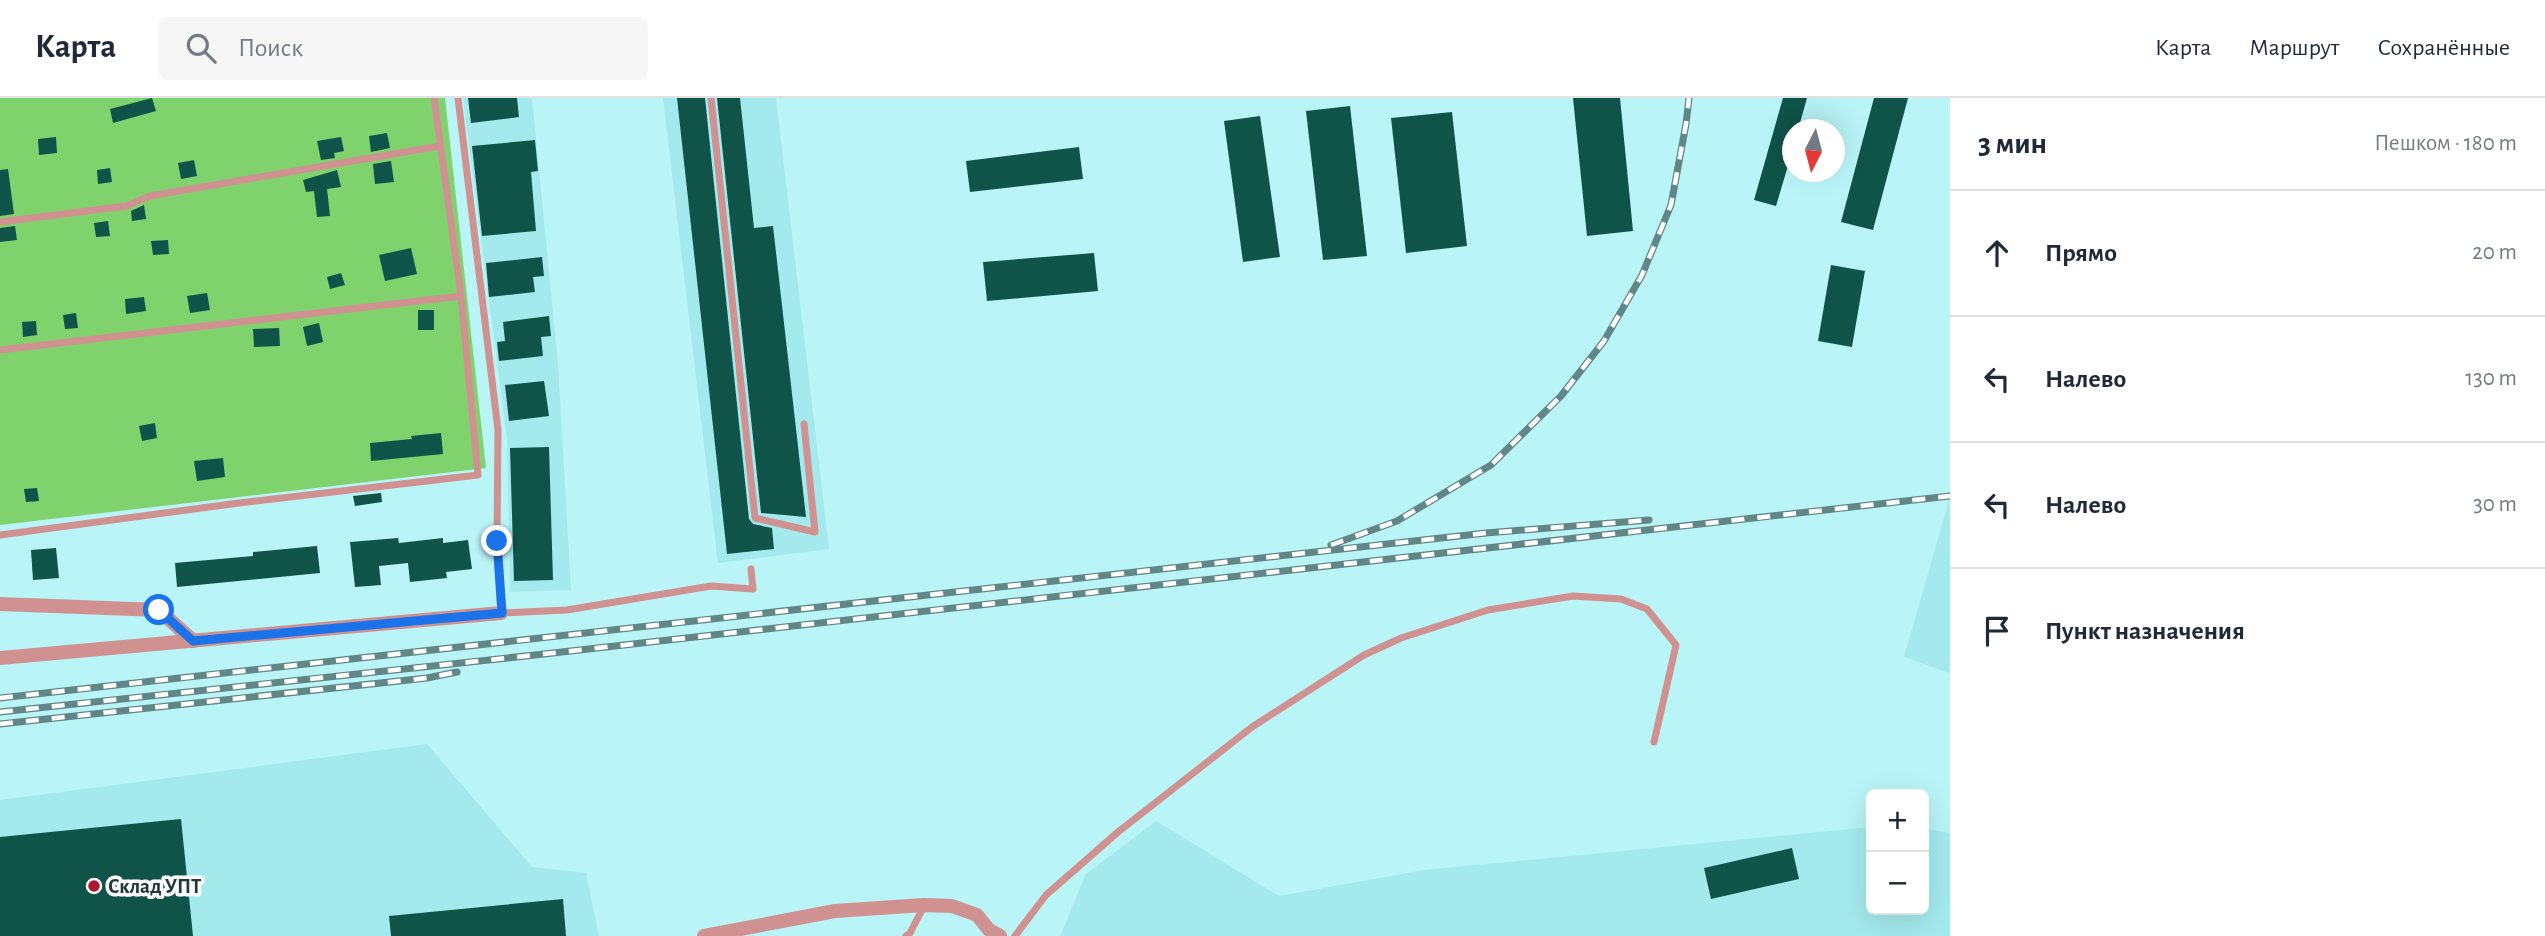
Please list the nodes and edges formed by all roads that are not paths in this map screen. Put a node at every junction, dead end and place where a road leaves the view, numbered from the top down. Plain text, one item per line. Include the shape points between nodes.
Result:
1 (434, 98) edge
2 (458, 98) edge
3 (711, 98) edge
4 (440, 146) junction
5 (0, 222) edge
6 (461, 296) junction
7 (0, 350) edge
8 (804, 424) dead end
9 (0, 535) edge
10 (751, 569) dead end
11 (0, 604) edge
12 (502, 613) junction
13 (193, 641) junction
14 (0, 658) edge
15 (1654, 742) dead end
16 (924, 905) junction
17 (704, 936) edge
18 (906, 936) edge
19 (1000, 936) edge
20 (1016, 936) edge

1 - 4 lane
2 - 12 lane via 498,430
3 - 8 lane via 755,518 815,532
4 - 5 lane via 150,196 126,206
4 - 6 lane
6 - 7 lane
6 - 9 lane via 478,475
10 - 12 lane via 752,589 711,586 567,611
11 - 13 street via 159,610
12 - 13 street
13 - 14 street
15 - 20 lane via 1676,645 1647,609 1620,599 1573,596 1488,610 1364,655 1252,727 1046,895
16 - 17 street via 835,911
16 - 18 lane
16 - 19 street via 953,906 977,915

